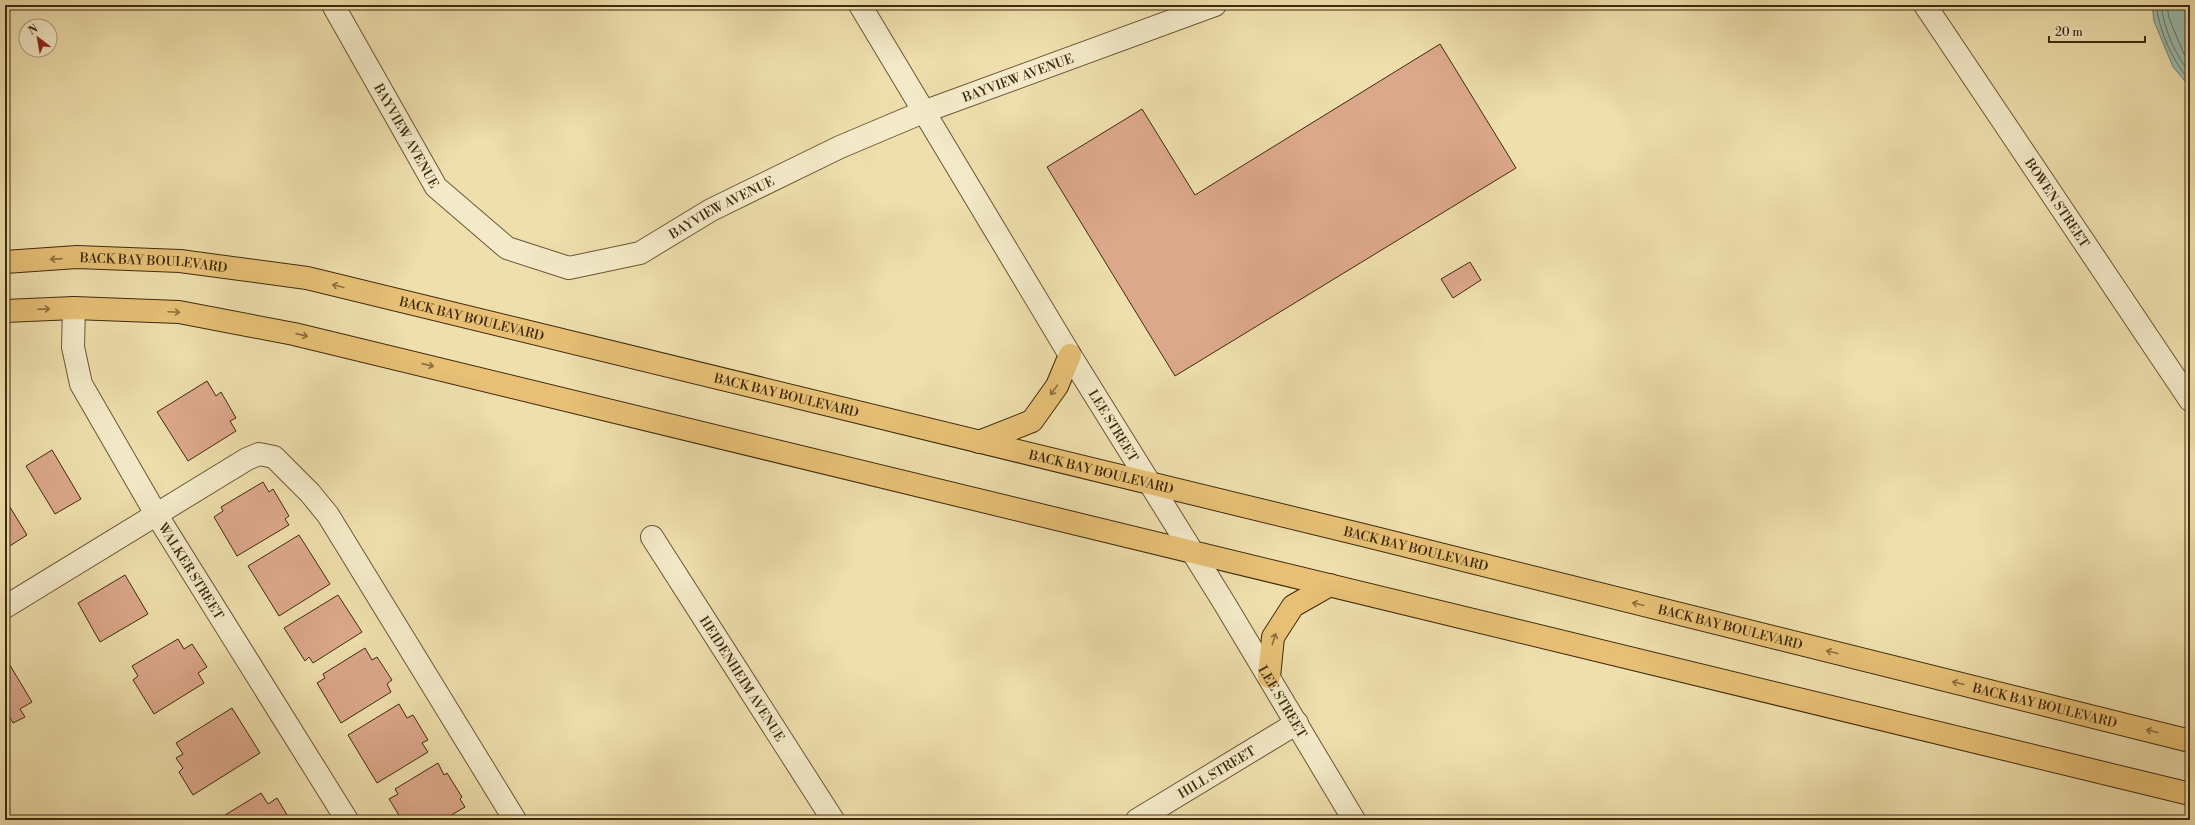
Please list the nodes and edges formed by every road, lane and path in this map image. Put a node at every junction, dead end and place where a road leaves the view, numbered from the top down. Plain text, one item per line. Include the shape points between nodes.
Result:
1 (334, 5) edge
2 (860, 5) edge
3 (1215, 5) edge
4 (1926, 5) edge
5 (923, 112) junction
6 (5, 262) edge
7 (74, 308) junction
8 (5, 310) edge
9 (1070, 355) junction
10 (2190, 400) edge
11 (980, 442) junction
12 (1150, 483) junction
13 (156, 514) junction
14 (652, 536) dead end
15 (1193, 553) junction
16 (1330, 585) junction
17 (5, 607) edge
18 (1269, 677) junction
19 (1297, 723) junction
20 (2190, 741) edge
21 (2190, 794) edge
22 (347, 820) edge
23 (515, 820) edge
24 (833, 820) edge
25 (1137, 820) edge
26 (1354, 820) edge

1 - 5 street, BAYVIEW AVENUE via 436,187 506,248 569,268 640,253 711,210 796,167
2 - 5 street, LEE STREET
3 - 5 street, BAYVIEW AVENUE
4 - 10 street, BOWEN STREET
5 - 9 street, LEE STREET
11 -> 6 main road, BACK BAY BOULEVARD via 307,278 180,261 77,257
8 -> 7 main road
7 - 13 street, WALKER STREET via 73,347 81,384
7 -> 15 main road via 179,312 294,334
9 -> 11 main road via 1057,386 1032,421
9 - 12 street, LEE STREET
11 - 12 main road, BACK BAY BOULEVARD
12 - 15 street, LEE STREET
20 -> 12 main road, BACK BAY BOULEVARD
13 - 17 street
13 - 22 street, WALKER STREET
13 - 23 street via 247,459 259,454 274,457 328,515
14 - 24 street, HEIDENHEIM AVENUE
15 - 16 main road
15 - 18 street, LEE STREET
18 -> 16 main road via 1273,637 1293,606
16 - 21 main road
18 - 19 street, LEE STREET
19 - 25 street, HILL STREET
19 - 26 street, LEE STREET

